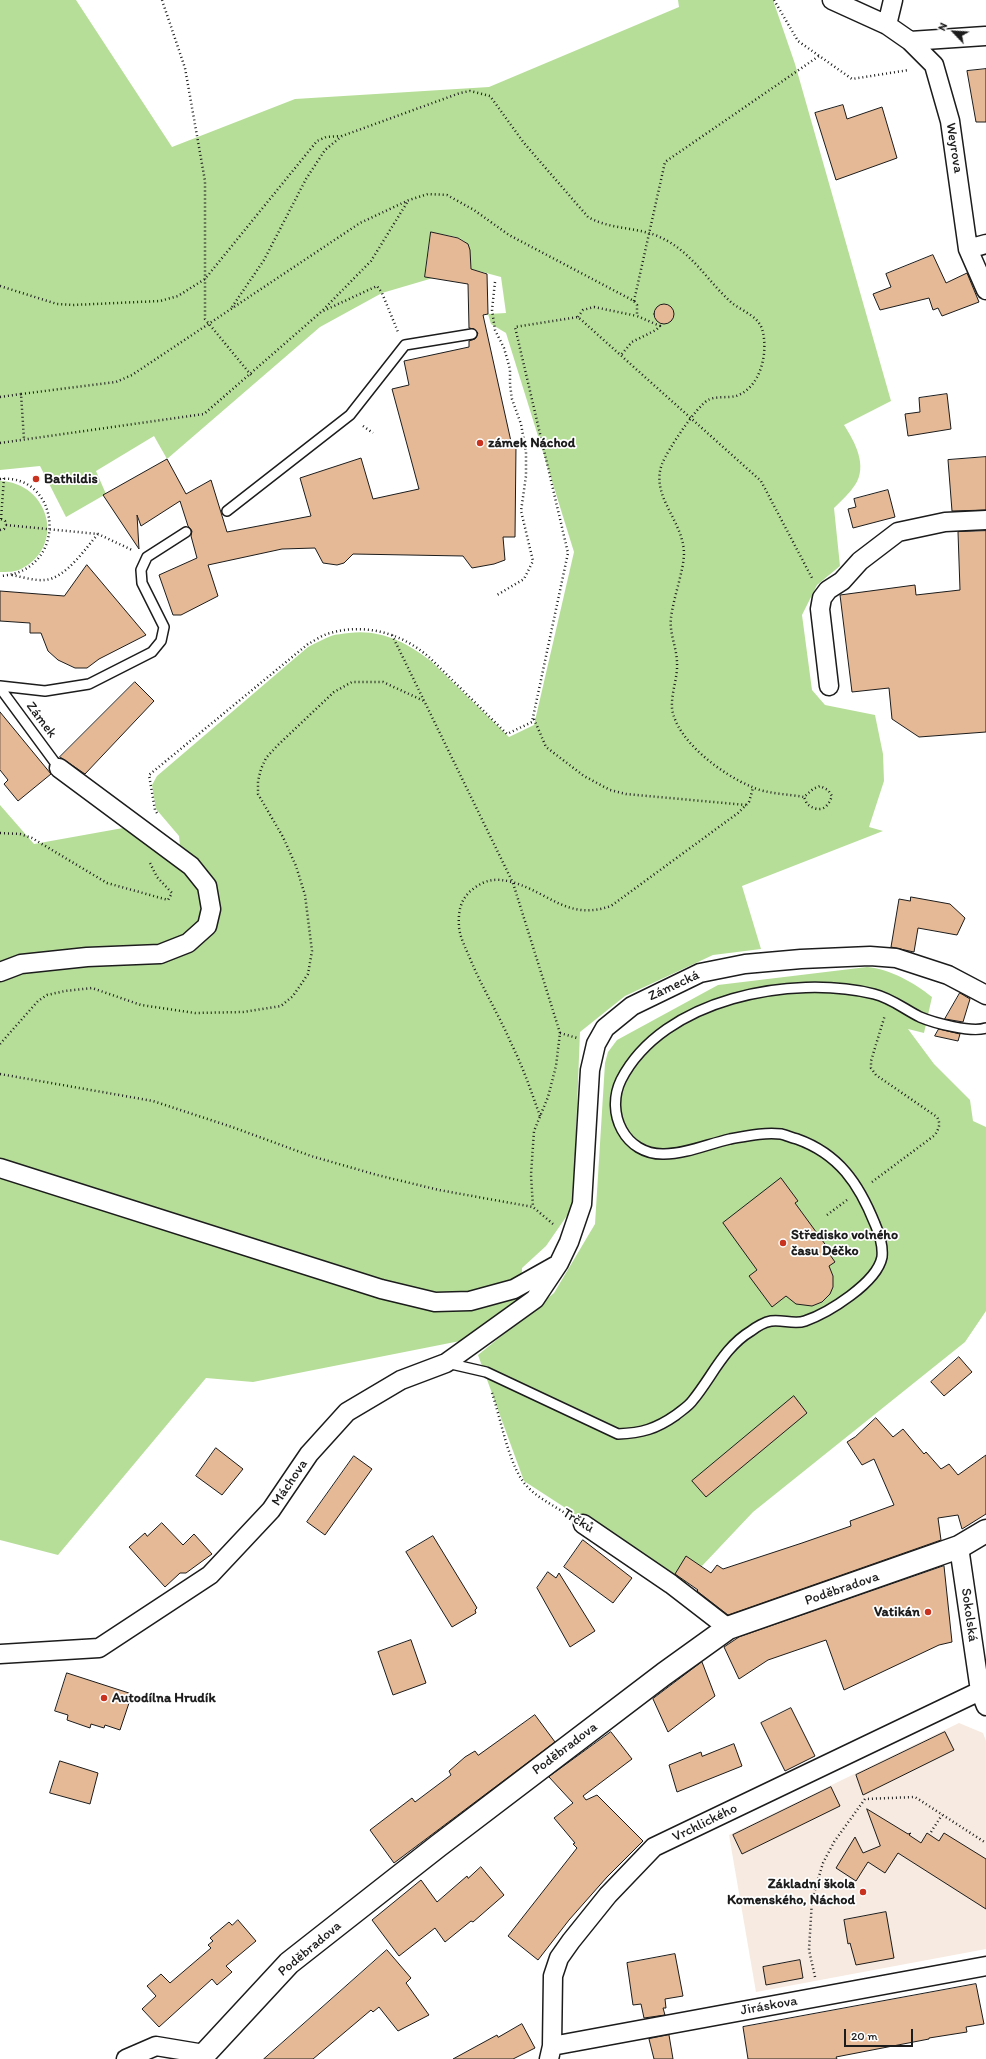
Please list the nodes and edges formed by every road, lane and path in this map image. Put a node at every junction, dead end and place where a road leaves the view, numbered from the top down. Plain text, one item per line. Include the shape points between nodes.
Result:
1 (162, 0) edge
2 (774, 0) edge
3 (832, 0) edge
4 (893, 0) edge
5 (887, 26) junction
6 (985, 36) edge
7 (910, 41) junction
8 (819, 56) junction
9 (934, 65) junction
10 (342, 136) junction
11 (408, 200) junction
12 (986, 244) edge
13 (968, 249) junction
14 (205, 279) junction
15 (495, 282) dead end
16 (0, 286) edge
17 (986, 290) edge
18 (634, 301) junction
19 (232, 307) junction
20 (322, 312) junction
21 (637, 316) junction
22 (578, 317) junction
23 (209, 323) junction
24 (396, 329) dead end
25 (472, 334) dead end
26 (621, 354) junction
27 (251, 375) junction
28 (20, 394) junction
29 (0, 397) edge
30 (691, 418) junction
31 (24, 440) junction
32 (0, 443) edge
33 (0, 478) edge
34 (4, 478) junction
35 (226, 511) dead end
36 (0, 519) edge
37 (986, 520) edge
38 (6, 525) junction
39 (50, 529) junction
40 (0, 530) edge
41 (186, 532) dead end
42 (98, 534) junction
43 (147, 557) junction
44 (11, 575) junction
45 (0, 576) edge
46 (497, 595) dead end
47 (822, 598) junction
48 (391, 634) junction
49 (829, 686) dead end
50 (0, 687) edge
51 (424, 701) junction
52 (534, 719) junction
53 (60, 768) joint
54 (753, 788) junction
55 (804, 797) junction
56 (746, 805) junction
57 (159, 815) dead end
58 (0, 833) edge
59 (148, 859) dead end
60 (513, 883) junction
61 (0, 972) edge
62 (986, 995) edge
63 (889, 999) junction
64 (986, 1028) edge
65 (0, 1044) edge
66 (0, 1074) edge
67 (540, 1116) junction
68 (0, 1168) edge
69 (860, 1190) junction
70 (827, 1215) dead end
71 (559, 1263) junction
72 (446, 1363) junction
73 (486, 1372) junction
74 (583, 1524) joint
75 (986, 1531) edge
76 (959, 1547) junction
77 (728, 1628) junction
78 (0, 1654) edge
79 (983, 1699) edge
80 (942, 1815) junction
81 (931, 1832) dead end
82 (986, 1843) edge
83 (986, 1966) edge
84 (815, 1978) dead end
85 (551, 2052) edge
86 (202, 2057) edge
87 (126, 2059) edge

1 - 14 path via 186,68 204,181
2 - 8 path via 798,41
3 - 5 street, Weyrova
4 - 5 street
5 - 7 street, Weyrova
6 - 7 street
7 - 9 street, Weyrova
8 - 9 path via 852,79
8 - 18 path, bridge via 665,162
9 - 13 street, Weyrova via 950,121
10 - 14 path via 326,137 309,148
10 - 19 path via 325,150 306,179 264,260
10 - 30 path via 460,93 470,91 490,96 524,143 588,217 604,224 656,236 691,257 732,302 757,319 765,338 761,370 746,392 708,400
11 - 18 path via 428,194 447,195 474,210 509,235
11 - 19 path via 360,224
11 - 20 path via 371,261
12 - 13 street
13 - 17 street, Weyrova
14 - 16 path via 178,296 160,301 73,305 57,304
14 - 23 path via 205,319
15 - 46 path via 492,310 495,330 510,369 512,399 521,424 526,452 521,511 534,561 524,579
18 - 21 path via 637,305
19 - 23 path
20 - 24 path via 377,286
20 - 27 path
21 - 22 path via 594,306 583,310
21 - 26 path via 660,326 632,342
22 - 26 path
22 - 52 path via 515,327 568,553
23 - 27 path
23 - 28 path via 132,375 116,382
25 - 35 lane via 405,345 350,415
26 - 30 path
27 - 31 path via 204,414
28 - 29 path
28 - 31 path
30 - 47 path via 761,480
30 - 54 path via 667,451 659,477 661,494 674,516 683,543 684,555 670,621 677,660 672,707 676,722 690,742 708,760 723,772
31 - 32 path
33 - 34 path
34 - 36 path
34 - 39 path via 17,480 38,494 50,517
36 - 38 path via 5,521
37 - 47 street via 945,522 898,532 860,562
38 - 39 path
38 - 40 path
39 - 42 path
39 - 44 path via 48,542 34,564 24,571
41 - 43 lane
42 - 43 path
42 - 44 path via 62,574 54,578 44,580
43 - 50 lane via 141,570 142,583 164,627 161,641 152,652 89,684 45,691
44 - 45 path
47 - 49 street via 820,609
48 - 51 path
48 - 52 path via 425,654 507,734
48 - 57 path via 353,629 327,634 308,644 149,775 154,810
50 - 53 lane, Zámek
51 - 60 path
51 - 65 path via 383,682 352,682 334,692 266,758 258,781 258,794 283,837 296,866 305,895 312,951 308,974 281,1006 243,1012 195,1013 141,1005 92,988 65,991 38,1001
52 - 56 path via 546,748 584,776 610,790 626,794
53 - 61 street via 191,866 206,886 210,909 207,926 188,943 160,954 87,957 21,964
54 - 55 path
54 - 56 path
55 - 55 path via 820,786 828,790 832,796 829,804 818,810 807,804
56 - 60 path via 611,906 599,911 572,910
58 - 59 path via 20,834 32,838 108,883 168,900 172,893 157,877
60 - 67 path via 560,1033 548,1097
60 - 67 path via 494,879 478,885 467,893 461,903 459,928 475,972 523,1068
62 - 71 street, Zámecká via 948,974 896,958 801,958 700,972 632,1006 605,1028 596,1044 590,1070 582,1204
63 - 64 lane via 921,1018 963,1028
63 - 69 path via 870,1061 871,1068 876,1075 937,1116 940,1121 939,1128 935,1135
63 - 69 lane via 832,987 766,992 726,1000 690,1015 660,1035 636,1056 621,1081 616,1098 616,1120 626,1137 638,1146 659,1154 674,1154 754,1134 782,1134 812,1144 835,1159
66 - 67 path via 153,1101 377,1176 533,1207 531,1175 534,1131
68 - 71 street via 381,1289 435,1302 470,1301 514,1289
69 - 70 path
69 - 73 lane via 878,1233 882,1256 877,1269 850,1296 825,1312 802,1322 772,1321 750,1331 731,1347 692,1403 658,1427 635,1434 618,1434
71 - 72 street, Máchova via 535,1299
72 - 73 lane
72 - 78 street, Máchova via 401,1380 347,1412 309,1454 271,1510 210,1575 100,1648
73 - 74 path, Trčků via 522,1480 541,1498
74 - 77 street, Trčků via 671,1584
75 - 76 street, Poděbradova
76 - 77 street, Poděbradova
76 - 79 street, Sokolská
77 - 86 street, Poděbradova via 438,1846 289,1963
79 - 85 street, Vrchlického via 654,1847 608,1895 559,1958 553,1976
80 - 81 path
80 - 82 path
80 - 84 path via 915,1798 865,1799 834,1842 823,1863 812,1900 809,1950
83 - 85 street, Jiráskova
86 - 87 street via 156,2046

